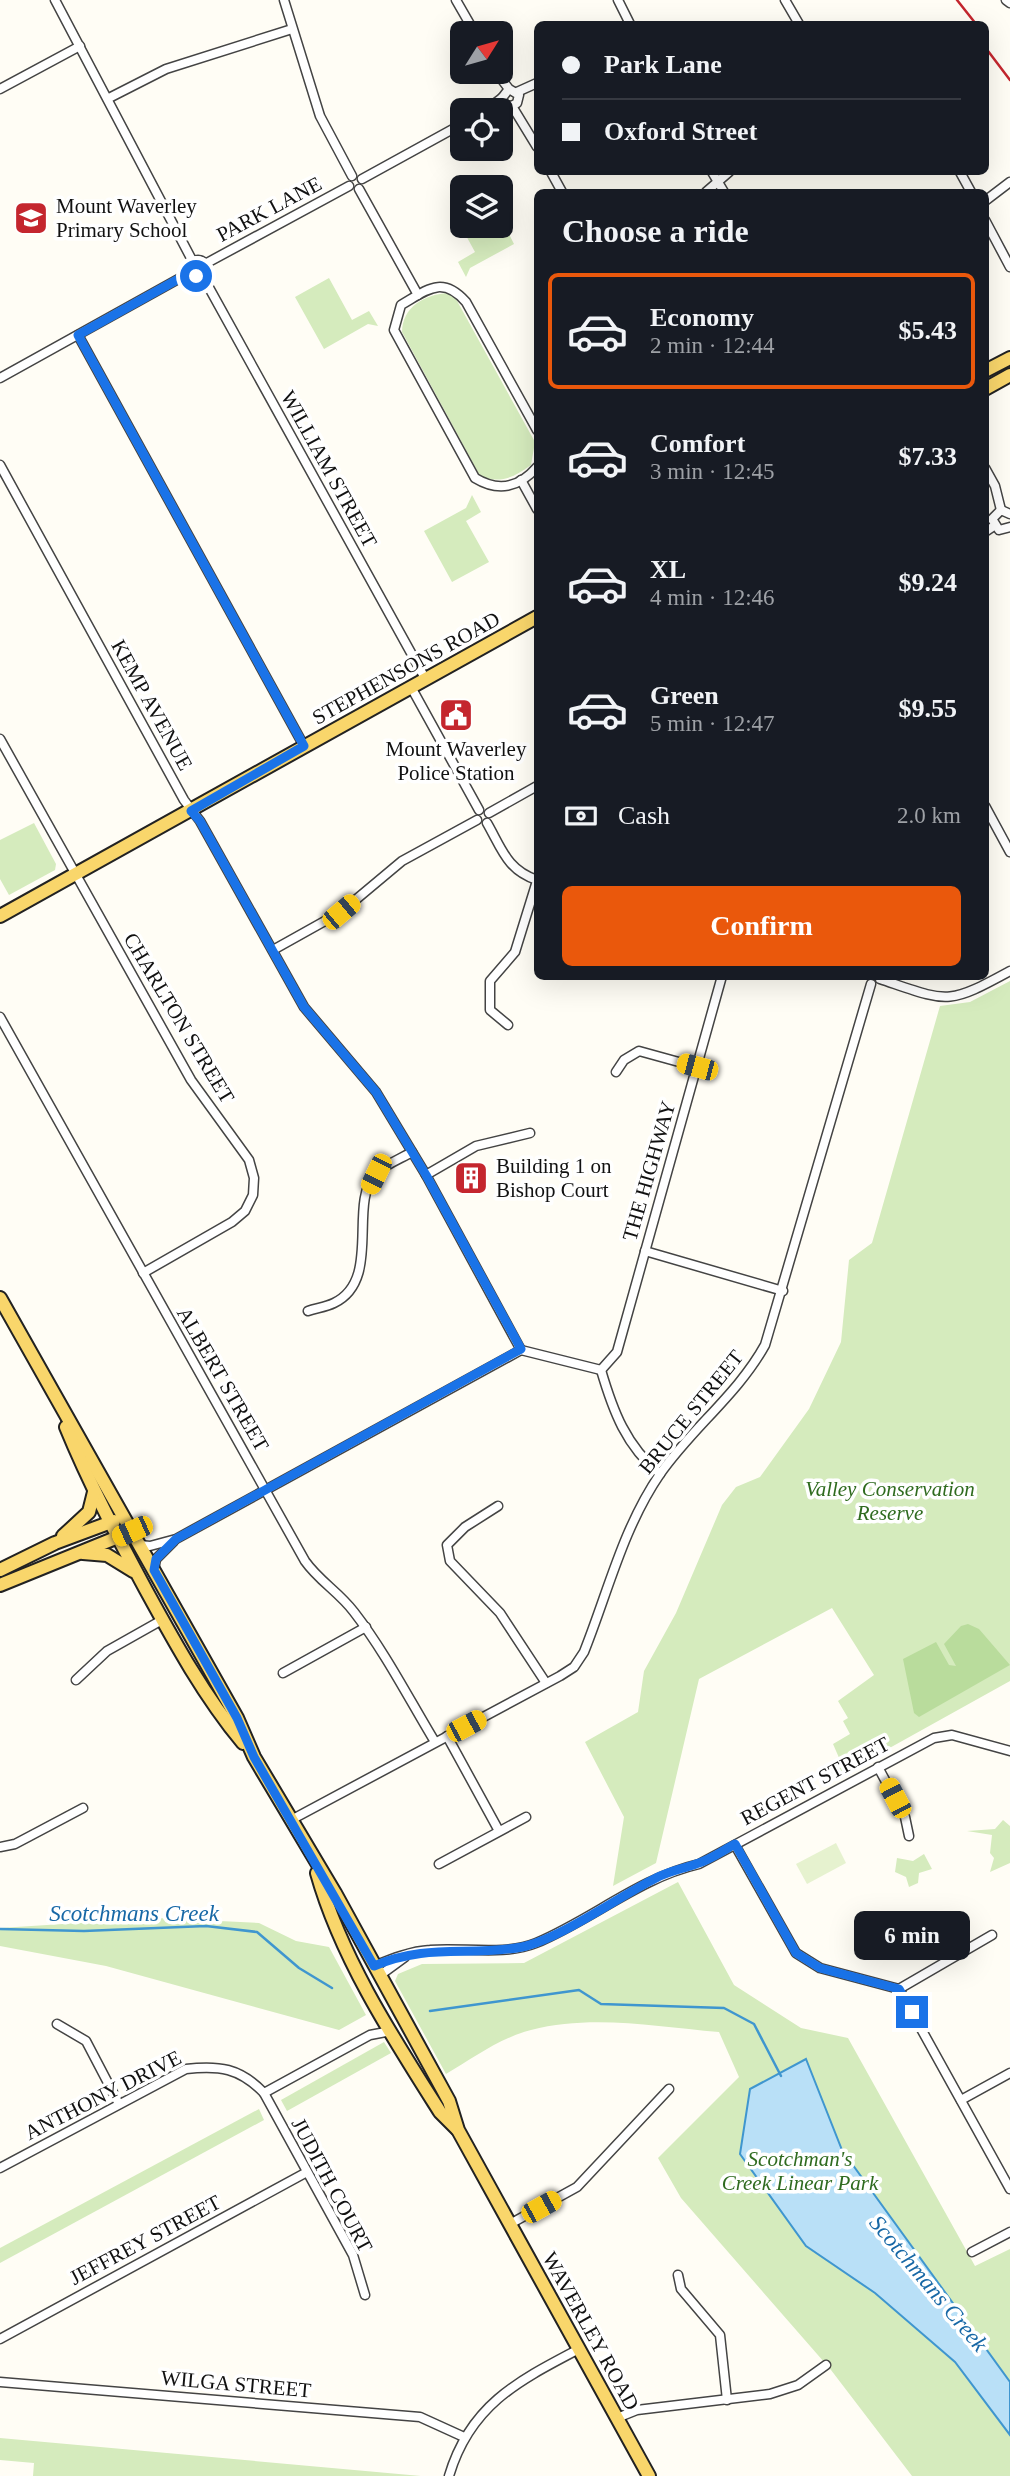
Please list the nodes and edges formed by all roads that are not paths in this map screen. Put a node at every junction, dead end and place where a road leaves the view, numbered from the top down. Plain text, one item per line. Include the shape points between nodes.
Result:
1 (55, 0) edge
2 (284, 0) edge
3 (456, 0) edge
4 (618, 0) edge
5 (785, 0) edge
6 (468, 21) edge
7 (628, 21) edge
8 (797, 21) edge
9 (292, 29) junction
10 (80, 46) junction
11 (502, 84) edge
12 (534, 85) edge
13 (0, 89) edge
14 (109, 98) junction
15 (510, 98) joint
16 (513, 103) edge
17 (450, 131) edge
18 (534, 142) edge
19 (352, 176) junction
20 (362, 179) junction
21 (1010, 182) edge
22 (349, 186) junction
23 (359, 189) junction
24 (989, 198) edge
25 (989, 228) edge
26 (193, 262) junction
27 (205, 264) junction
28 (1010, 267) edge
29 (191, 272) junction
30 (202, 275) junction
31 (418, 295) junction
32 (78, 335) junction
33 (1010, 358) edge
34 (989, 369) edge
35 (1010, 375) edge
36 (0, 378) edge
37 (989, 387) edge
38 (534, 425) edge
39 (0, 465) edge
40 (534, 469) edge
41 (989, 475) edge
42 (521, 480) junction
43 (534, 504) edge
44 (1001, 510) junction
45 (1010, 514) edge
46 (994, 526) junction
47 (1010, 528) edge
48 (989, 530) edge
49 (534, 619) edge
50 (426, 680) junction
51 (411, 687) junction
52 (0, 739) edge
53 (304, 746) junction
54 (534, 788) edge
55 (479, 810) junction
56 (191, 811) junction
57 (489, 813) junction
58 (989, 813) edge
59 (477, 820) junction
60 (487, 822) junction
61 (1010, 852) edge
62 (74, 874) junction
63 (534, 879) edge
64 (534, 890) edge
65 (0, 916) edge
66 (273, 950) junction
67 (1010, 971) edge
68 (721, 980) edge
69 (868, 980) edge
70 (886, 980) edge
71 (0, 1017) edge
72 (508, 1025) dead end
73 (697, 1067) junction
74 (616, 1072) dead end
75 (530, 1133) dead end
76 (412, 1152) junction
77 (426, 1175) junction
78 (645, 1251) junction
79 (143, 1273) junction
80 (783, 1291) junction
81 (0, 1298) edge
82 (308, 1311) dead end
83 (521, 1349) junction
84 (601, 1370) junction
85 (53, 1394) junction
86 (660, 1474) junction
87 (265, 1490) junction
88 (94, 1492) junction
89 (498, 1506) dead end
90 (124, 1516) junction
91 (109, 1524) junction
92 (132, 1531) junction
93 (117, 1537) junction
94 (176, 1539) junction
95 (55, 1544) junction
96 (140, 1545) junction
97 (76, 1553) junction
98 (0, 1570) edge
99 (154, 1570) junction
100 (139, 1577) junction
101 (0, 1584) edge
102 (177, 1612) junction
103 (162, 1620) junction
104 (366, 1627) junction
105 (283, 1673) dead end
106 (76, 1680) dead end
107 (546, 1683) junction
108 (447, 1736) junction
109 (435, 1742) junction
110 (1010, 1751) edge
111 (254, 1757) junction
112 (878, 1767) junction
113 (83, 1808) dead end
114 (526, 1817) dead end
115 (291, 1820) junction
116 (499, 1831) junction
117 (909, 1836) dead end
118 (735, 1844) junction
119 (0, 1847) edge
120 (314, 1863) junction
121 (439, 1864) dead end
122 (992, 1935) dead end
123 (377, 1971) junction
124 (363, 1981) junction
125 (899, 1989) junction
126 (383, 2018) junction
127 (57, 2024) dead end
128 (391, 2031) junction
129 (370, 2035) junction
130 (1010, 2073) edge
131 (669, 2089) dead end
132 (264, 2093) junction
133 (961, 2100) junction
134 (120, 2104) junction
135 (458, 2130) junction
136 (0, 2168) edge
137 (307, 2172) junction
138 (1010, 2189) edge
139 (510, 2224) junction
140 (1010, 2232) edge
141 (972, 2252) dead end
142 (678, 2275) dead end
143 (365, 2295) dead end
144 (0, 2339) edge
145 (579, 2349) junction
146 (825, 2365) dead end
147 (0, 2382) edge
148 (727, 2400) junction
149 (617, 2418) junction
150 (464, 2437) junction
151 (449, 2476) edge
152 (649, 2476) edge

1 - 10 street
2 - 9 street
3 - 6 street
4 - 7 street
5 - 8 street
9 - 14 street via 166,69
9 - 19 street via 320,116
10 - 13 street
10 - 14 street
11 - 15 street
12 - 15 street
14 - 26 street
16 - 18 street
17 - 20 street
19 - 20 street
19 - 22 street
20 - 23 street
21 - 24 street
22 - 23 street
22 - 27 street, PARK LANE
23 - 31 street
25 - 28 street
26 - 27 street
26 - 29 street
27 - 30 street
29 - 30 street
29 - 32 street
30 - 50 street, WILLIAM STREET
31 - 38 street via 437,286 454,289 466,302
31 - 42 street via 401,305 394,330 475,478 490,487
32 - 36 street
32 - 53 street
33 - 34 main road
35 - 37 main road
39 - 56 street, KEMP AVENUE
40 - 42 street
41 - 44 street
42 - 43 street
44 - 45 street
44 - 46 street via 993,516
46 - 47 street
46 - 48 street
49 - 50 main road, STEPHENSONS ROAD
50 - 51 main road, STEPHENSONS ROAD
51 - 53 main road, STEPHENSONS ROAD
51 - 55 street
52 - 62 street, CHARLTON STREET
53 - 56 main road, STEPHENSONS ROAD
54 - 57 street
55 - 57 street
55 - 59 street
56 - 62 main road, STEPHENSONS ROAD
56 - 66 street, KEMP AVENUE
57 - 60 street
58 - 61 street
59 - 60 street
59 - 66 street via 402,861 341,912
60 - 63 street via 512,867
62 - 65 main road, STEPHENSONS ROAD
62 - 79 street, CHARLTON STREET via 191,1080 249,1160 254,1178 253,1195 239,1217
64 - 72 street via 515,952 490,981 490,1010
66 - 76 street, KEMP AVENUE via 304,1007 376,1092
67 - 70 street via 969,995 953,998 936,998
68 - 73 street, THE HIGHWAY
69 - 80 street, BRUCE STREET
71 - 79 street, ALBERT STREET
73 - 74 street via 639,1051
73 - 78 street, THE HIGHWAY
75 - 77 street via 476,1146
76 - 77 street, KEMP AVENUE
76 - 82 street via 376,1174 368,1190 363,1252 353,1282 336,1303
77 - 83 street, KEMP AVENUE
78 - 80 street
78 - 84 street, THE HIGHWAY via 617,1352
79 - 87 street, ALBERT STREET
80 - 86 street, BRUCE STREET via 758,1358
81 - 85 main road, WAVERLEY ROAD
83 - 84 street
83 - 87 street
84 - 86 street via 613,1414
85 - 88 main road, WAVERLEY ROAD
85 - 90 main road, WAVERLEY ROAD
86 - 107 street, BRUCE STREET via 626,1535 584,1652 574,1667
87 - 94 street
87 - 104 street, ALBERT STREET via 314,1574 341,1594
88 - 91 main road, WAVERLEY ROAD
88 - 95 main road via 89,1512
89 - 107 street via 454,1535 447,1545 450,1561 500,1613
90 - 91 main road
90 - 92 main road, WAVERLEY ROAD
91 - 93 main road, WAVERLEY ROAD
91 - 95 main road
92 - 93 main road
92 - 96 main road, WAVERLEY ROAD
93 - 97 main road
93 - 100 main road, WAVERLEY ROAD
94 - 96 street
94 - 99 street via 156,1559
95 - 98 main road
96 - 99 main road, WAVERLEY ROAD
97 - 100 main road via 107,1555 128,1565
97 - 101 main road
99 - 102 main road, WAVERLEY ROAD
100 - 103 main road, WAVERLEY ROAD
102 - 103 main road
102 - 111 main road, WAVERLEY ROAD
103 - 106 street via 107,1651
103 - 111 main road, WAVERLEY ROAD via 223,1719
104 - 105 street
104 - 109 street, ALBERT STREET
107 - 108 street, BRUCE STREET
108 - 109 street, BRUCE STREET
108 - 116 street
109 - 115 street, BRUCE STREET
110 - 112 street, REGENT STREET via 952,1735 918,1745
111 - 115 main road, WAVERLEY ROAD
112 - 117 street via 905,1817
112 - 118 street, REGENT STREET
113 - 119 street via 15,1844
114 - 116 street
115 - 120 main road, WAVERLEY ROAD
116 - 121 street
118 - 123 street, REGENT STREET via 699,1864 661,1875 536,1943 426,1950 395,1957
118 - 125 street via 796,1953 820,1968
120 - 123 main road, WAVERLEY ROAD
120 - 124 main road, WAVERLEY ROAD via 326,1903
122 - 125 street
123 - 124 main road
123 - 135 main road, WAVERLEY ROAD via 449,2101
124 - 126 main road, WAVERLEY ROAD
125 - 133 street
126 - 128 main road, WAVERLEY ROAD
126 - 129 street
127 - 134 street via 86,2041
128 - 129 street
128 - 135 main road, WAVERLEY ROAD via 440,2112
129 - 132 street
130 - 133 street
131 - 139 street via 577,2187
132 - 134 street, ANTHONY DRIVE via 239,2072 215,2066 186,2068
132 - 137 street, JUDITH COURT
133 - 138 street
134 - 136 street, ANTHONY DRIVE
135 - 139 main road, WAVERLEY ROAD
137 - 143 street, JUDITH COURT via 353,2255
137 - 144 street, JEFFREY STREET
139 - 145 main road, WAVERLEY ROAD
140 - 141 street
142 - 148 street via 681,2289 720,2335
145 - 149 main road, WAVERLEY ROAD
145 - 150 street via 514,2385 485,2409
146 - 148 street via 798,2385
147 - 150 street, WILGA STREET via 420,2417
148 - 149 street via 637,2410
149 - 152 main road, WAVERLEY ROAD
150 - 151 street

